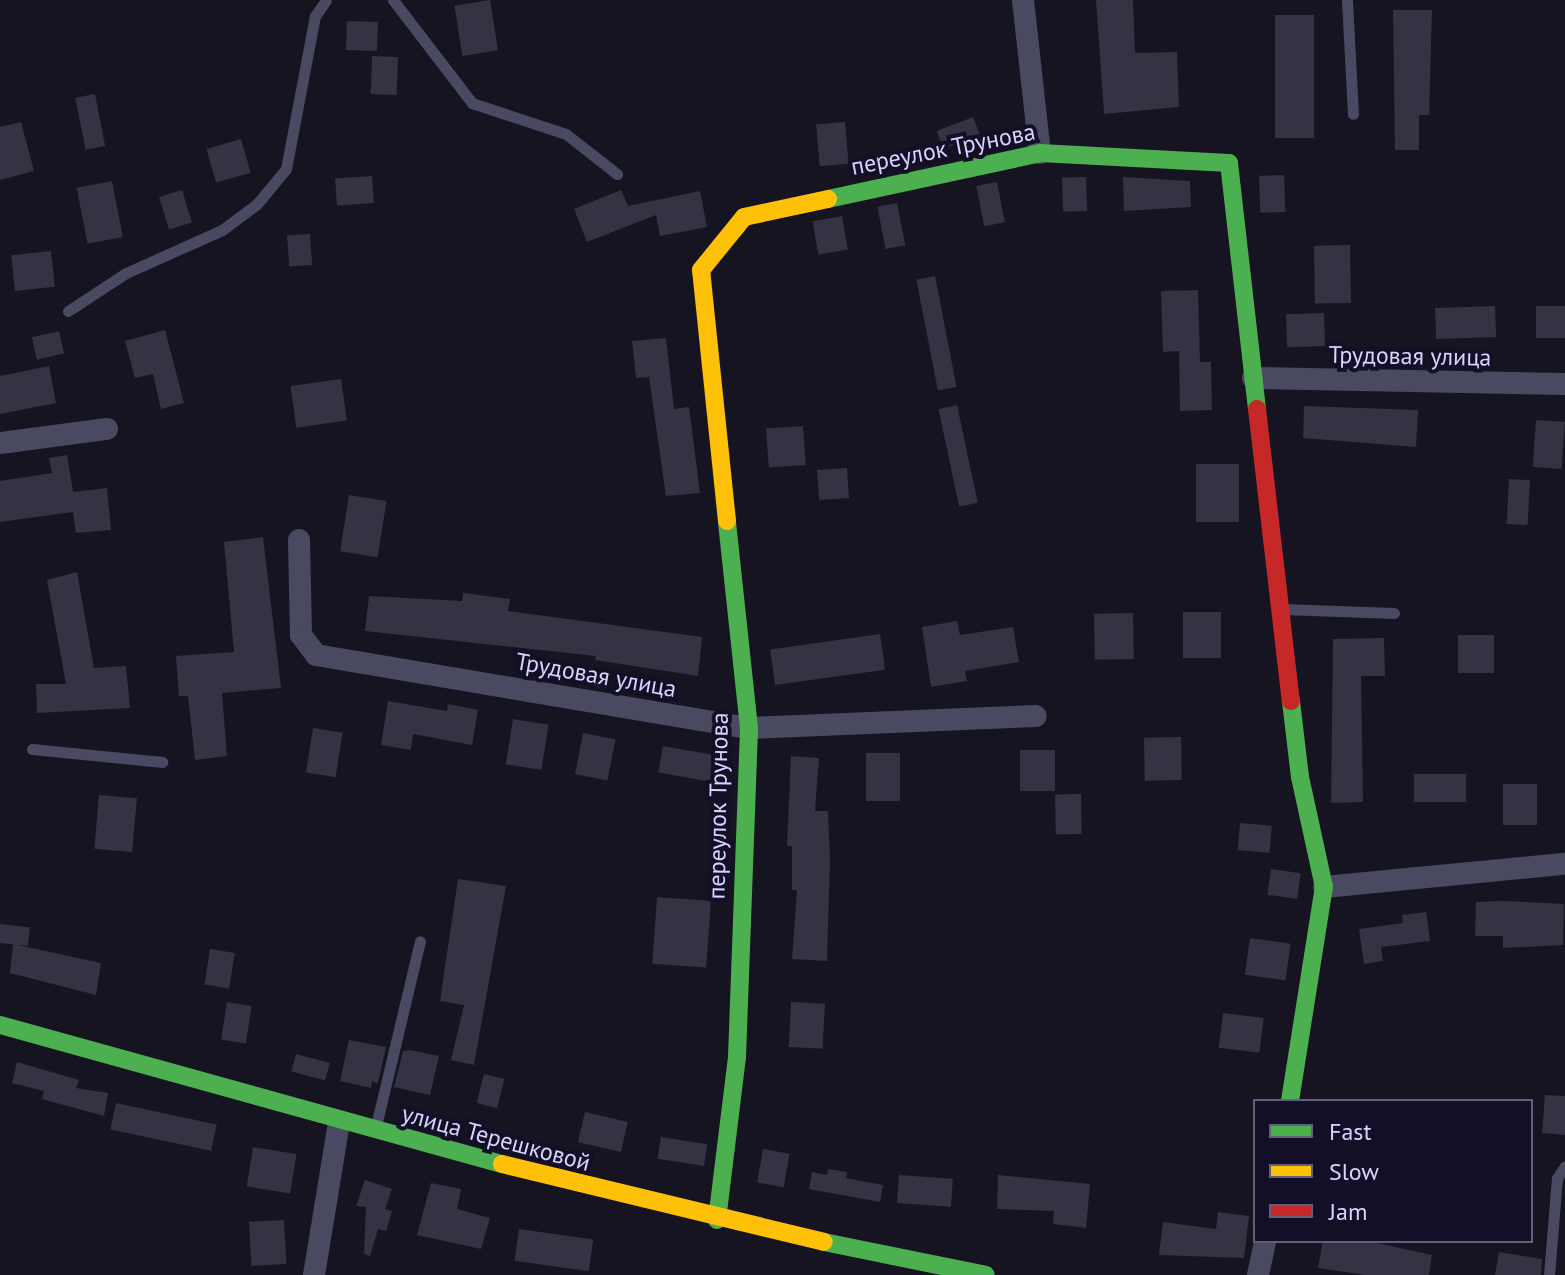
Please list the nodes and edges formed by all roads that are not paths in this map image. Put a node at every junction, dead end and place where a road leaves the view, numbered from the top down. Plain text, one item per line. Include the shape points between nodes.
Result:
1 (326, 0) edge
2 (393, 0) edge
3 (1023, 0) edge
4 (1347, 0) edge
5 (1353, 114) dead end
6 (1040, 153) junction
7 (617, 174) dead end
8 (68, 311) dead end
9 (1253, 378) junction
10 (1565, 384) edge
11 (107, 429) dead end
12 (0, 443) edge
13 (299, 540) dead end
14 (1282, 609) junction
15 (1394, 613) dead end
16 (1036, 716) dead end
17 (749, 728) junction
18 (32, 749) dead end
19 (162, 762) dead end
20 (1565, 864) edge
21 (1324, 887) junction
22 (420, 941) dead end
23 (0, 1025) edge
24 (1290, 1099) edge
25 (339, 1122) junction
26 (375, 1131) junction
27 (1565, 1166) edge
28 (717, 1220) junction
29 (1265, 1243) edge
30 (314, 1275) edge
31 (986, 1275) edge
32 (1258, 1275) edge
33 (1549, 1275) edge

1 - 8 lane via 315,16 286,169 257,204 222,230 126,273
2 - 7 lane via 472,103 566,134
3 - 6 street
4 - 5 lane
6 - 9 street, переулок Трунова via 1229,163
6 - 17 street, переулок Трунова via 744,217 701,270
9 - 10 street, Трудовая улица
9 - 14 street, переулок Трунова
11 - 12 street
13 - 17 street, Трудовая улица via 301,635 316,655
14 - 15 lane
14 - 21 street, переулок Трунова via 1300,777
16 - 17 street, Трудовая улица
17 - 28 street, переулок Трунова via 737,1057
18 - 19 lane
20 - 21 street
21 - 24 street, переулок Трунова
22 - 26 lane
23 - 25 street, улица Терешковой
25 - 26 street, улица Терешковой
25 - 30 street
26 - 28 street, улица Терешковой
27 - 33 lane via 1557,1178
28 - 31 street, улица Терешковой
29 - 32 street

